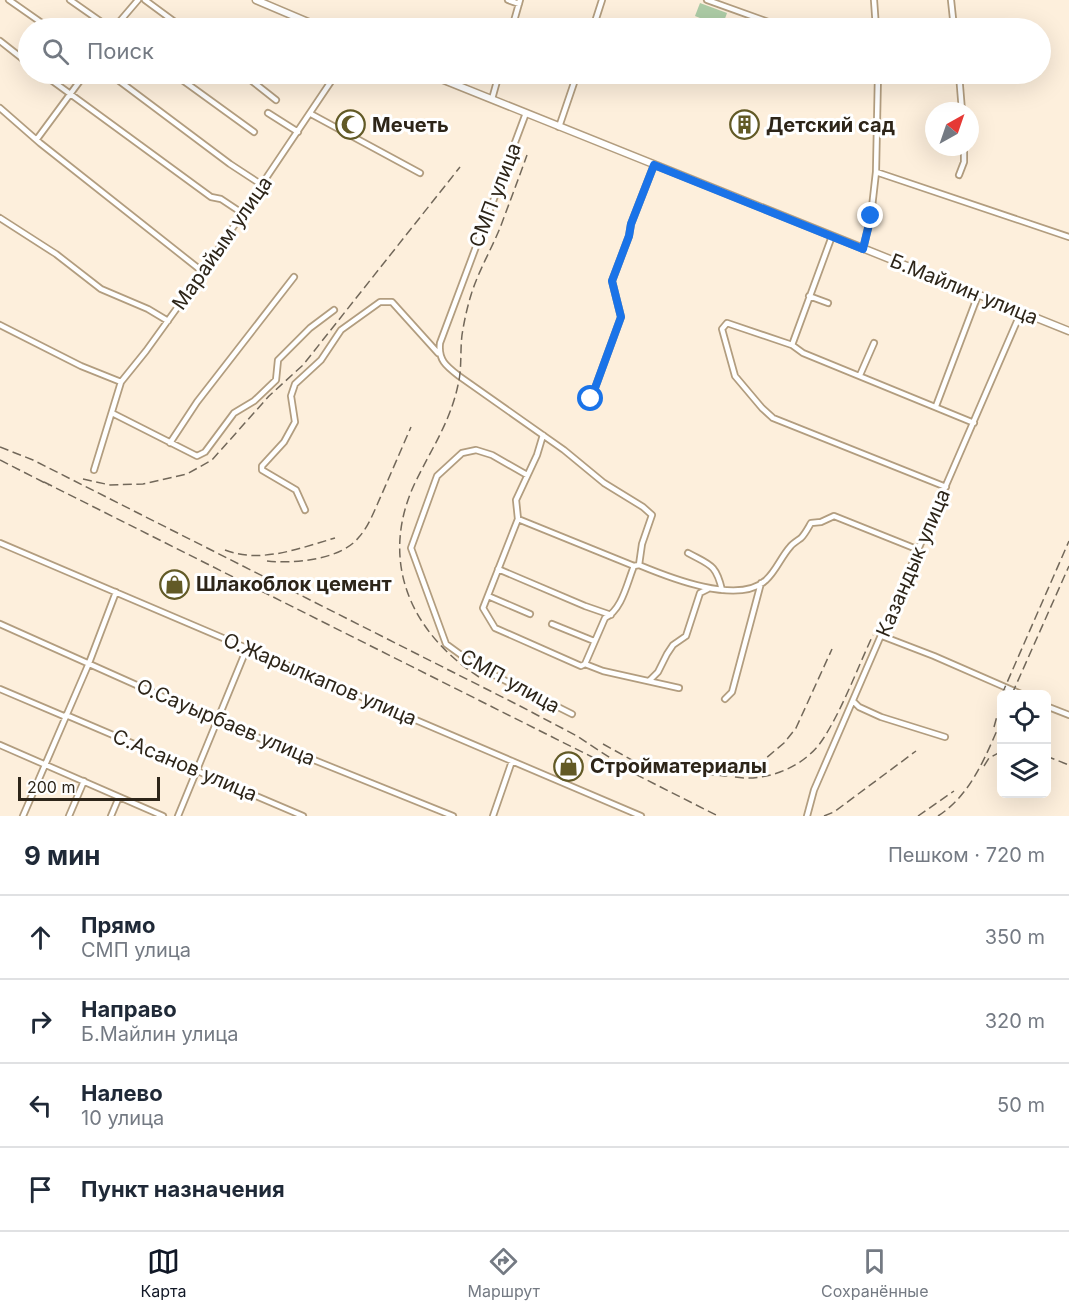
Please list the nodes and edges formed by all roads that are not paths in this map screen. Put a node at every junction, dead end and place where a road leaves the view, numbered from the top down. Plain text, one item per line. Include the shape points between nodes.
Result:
1 (9, 0) edge
2 (70, 0) edge
3 (138, 0) edge
4 (145, 0) edge
5 (256, 0) edge
6 (508, 0) edge
7 (602, 0) edge
8 (707, 0) edge
9 (874, 0) edge
10 (951, 0) edge
11 (519, 2) edge
12 (35, 18) edge
13 (97, 18) edge
14 (121, 18) edge
15 (169, 18) edge
16 (298, 18) edge
17 (515, 18) edge
18 (596, 18) edge
19 (757, 18) edge
20 (875, 18) edge
21 (953, 18) edge
22 (0, 41) edge
23 (18, 55) edge
24 (56, 84) edge
25 (78, 84) edge
26 (123, 84) edge
27 (188, 84) edge
28 (256, 84) edge
29 (330, 84) edge
30 (454, 84) edge
31 (496, 84) edge
32 (574, 84) edge
33 (878, 84) edge
34 (959, 84) edge
35 (70, 94) junction
36 (492, 99) junction
37 (276, 100) dead end
38 (961, 102) edge
39 (0, 108) edge
40 (268, 113) dead end
41 (526, 113) junction
42 (310, 114) junction
43 (560, 127) junction
44 (254, 132) dead end
45 (298, 132) junction
46 (37, 139) junction
47 (964, 156) edge
48 (654, 165) junction
49 (876, 172) junction
50 (420, 173) dead end
51 (959, 175) dead end
52 (262, 185) junction
53 (242, 213) junction
54 (0, 218) edge
55 (832, 236) junction
56 (1069, 237) edge
57 (863, 249) junction
58 (203, 272) junction
59 (294, 277) dead end
60 (978, 295) junction
61 (809, 296) junction
62 (828, 303) dead end
63 (334, 310) dead end
64 (1022, 312) junction
65 (168, 321) junction
66 (0, 326) edge
67 (1069, 331) edge
68 (874, 343) dead end
69 (792, 345) junction
70 (438, 353) junction
71 (860, 375) junction
72 (121, 382) junction
73 (591, 399) dead end
74 (936, 406) junction
75 (112, 413) junction
76 (974, 423) junction
77 (543, 435) junction
78 (170, 443) junction
79 (94, 470) dead end
80 (527, 475) junction
81 (946, 487) junction
82 (305, 510) dead end
83 (518, 519) junction
84 (0, 543) edge
85 (919, 550) junction
86 (688, 553) dead end
87 (636, 565) junction
88 (498, 569) junction
89 (763, 582) junction
90 (709, 589) junction
91 (722, 590) junction
92 (116, 592) junction
93 (488, 596) junction
94 (530, 614) dead end
95 (611, 615) junction
96 (0, 624) edge
97 (552, 624) dead end
98 (882, 636) junction
99 (594, 641) junction
100 (247, 648) junction
101 (89, 663) junction
102 (585, 664) junction
103 (649, 681) junction
104 (679, 688) dead end
105 (0, 689) edge
106 (1012, 690) edge
107 (725, 699) dead end
108 (854, 702) junction
109 (1051, 707) edge
110 (572, 714) dead end
111 (1069, 715) edge
112 (66, 716) junction
113 (217, 721) junction
114 (945, 737) dead end
115 (0, 745) edge
116 (512, 761) junction
117 (44, 764) junction
118 (196, 772) junction
119 (84, 781) junction
120 (119, 797) junction
121 (23, 816) edge
122 (69, 816) edge
123 (111, 816) edge
124 (163, 816) edge
125 (178, 816) edge
126 (303, 816) edge
127 (453, 816) edge
128 (493, 816) edge
129 (641, 816) edge
130 (807, 816) edge

1 - 12 street
2 - 13 street
3 - 14 street
4 - 15 street
5 - 16 street
6 - 11 street
7 - 18 street
8 - 19 street
9 - 20 street
10 - 21 street
11 - 17 street
22 - 23 street
24 - 35 street
25 - 35 street
26 - 52 street
27 - 44 street
28 - 37 street
29 - 42 street, Марайым улица
30 - 36 street, Б.Майлин улица
31 - 36 street
32 - 43 street
33 - 49 street
34 - 38 street
35 - 46 street
35 - 53 street via 211,197
36 - 41 street, Б.Майлин улица
39 - 46 street
40 - 45 street
41 - 43 street, Б.Майлин улица
41 - 70 street, СМП улица
42 - 45 street, Марайым улица
42 - 50 street
43 - 48 street, Б.Майлин улица
45 - 52 street, Марайым улица
46 - 58 street
47 - 51 street
48 - 55 street, Б.Майлин улица
48 - 73 street via 612,281 621,317
49 - 56 street
49 - 57 street
52 - 53 street, Марайым улица
53 - 58 street, Марайым улица
54 - 65 street via 54,252 101,289
55 - 57 street, Б.Майлин улица
55 - 61 street
57 - 60 street, Б.Майлин улица
58 - 65 street, Марайым улица
59 - 78 street
60 - 64 street, Б.Майлин улица
60 - 74 street
61 - 62 street
61 - 69 street
63 - 78 street via 278,360 276,380 234,413 205,452 197,456
64 - 67 street, Б.Майлин улица
64 - 76 street, Казандык улица
65 - 72 street, Марайым улица
66 - 72 street
68 - 71 street
69 - 71 street
69 - 81 street via 728,323 722,329 735,376 773,418
70 - 77 street via 448,368
70 - 82 street via 392,302 380,302 341,330 321,360 295,384 291,396 295,422 262,470 296,490
71 - 74 street
72 - 75 street, Марайым улица
74 - 76 street
75 - 78 street
75 - 79 street, Марайым улица
76 - 81 street, Казандык улица
77 - 80 street, СМП улица
77 - 87 street via 604,483 652,514
80 - 83 street, СМП улица via 516,500
80 - 110 street, СМП улица via 476,450 462,453 437,476 411,548 447,644 492,674
81 - 85 street, Казандык улица
83 - 87 street
83 - 88 street, СМП улица
84 - 92 street, О.Жарылкапов улица
85 - 89 street via 834,516 812,523
85 - 98 street, Казандык улица
86 - 91 street via 713,567
87 - 90 street
87 - 95 street
88 - 93 street, СМП улица
88 - 95 street
89 - 91 street via 746,590
89 - 107 street via 732,692
90 - 91 street
90 - 103 street via 700,593 686,636 673,645
92 - 100 street, О.Жарылкапов улица
92 - 101 street
93 - 94 street
93 - 102 street, СМП улица via 483,608 495,628 565,660
95 - 99 street via 605,618
96 - 101 street, О.Сауырбаев улица
97 - 99 street
98 - 106 street
98 - 108 street, Казандык улица
99 - 102 street
100 - 113 street
100 - 116 street, О.Жарылкапов улица
101 - 112 street
101 - 113 street, О.Сауырбаев улица
102 - 103 street, СМП улица
103 - 104 street, СМП улица
105 - 112 street, С.Асанов улица
108 - 114 street via 881,717
108 - 130 street, Казандык улица via 814,790
109 - 111 street
112 - 117 street
112 - 118 street, С.Асанов улица
113 - 118 street
113 - 127 street, О.Сауырбаев улица
115 - 117 street
116 - 128 street
116 - 129 street, О.Жарылкапов улица
117 - 119 street
117 - 121 street
118 - 125 street
118 - 126 street, С.Асанов улица
119 - 120 street
119 - 122 street
120 - 123 street
120 - 124 street

